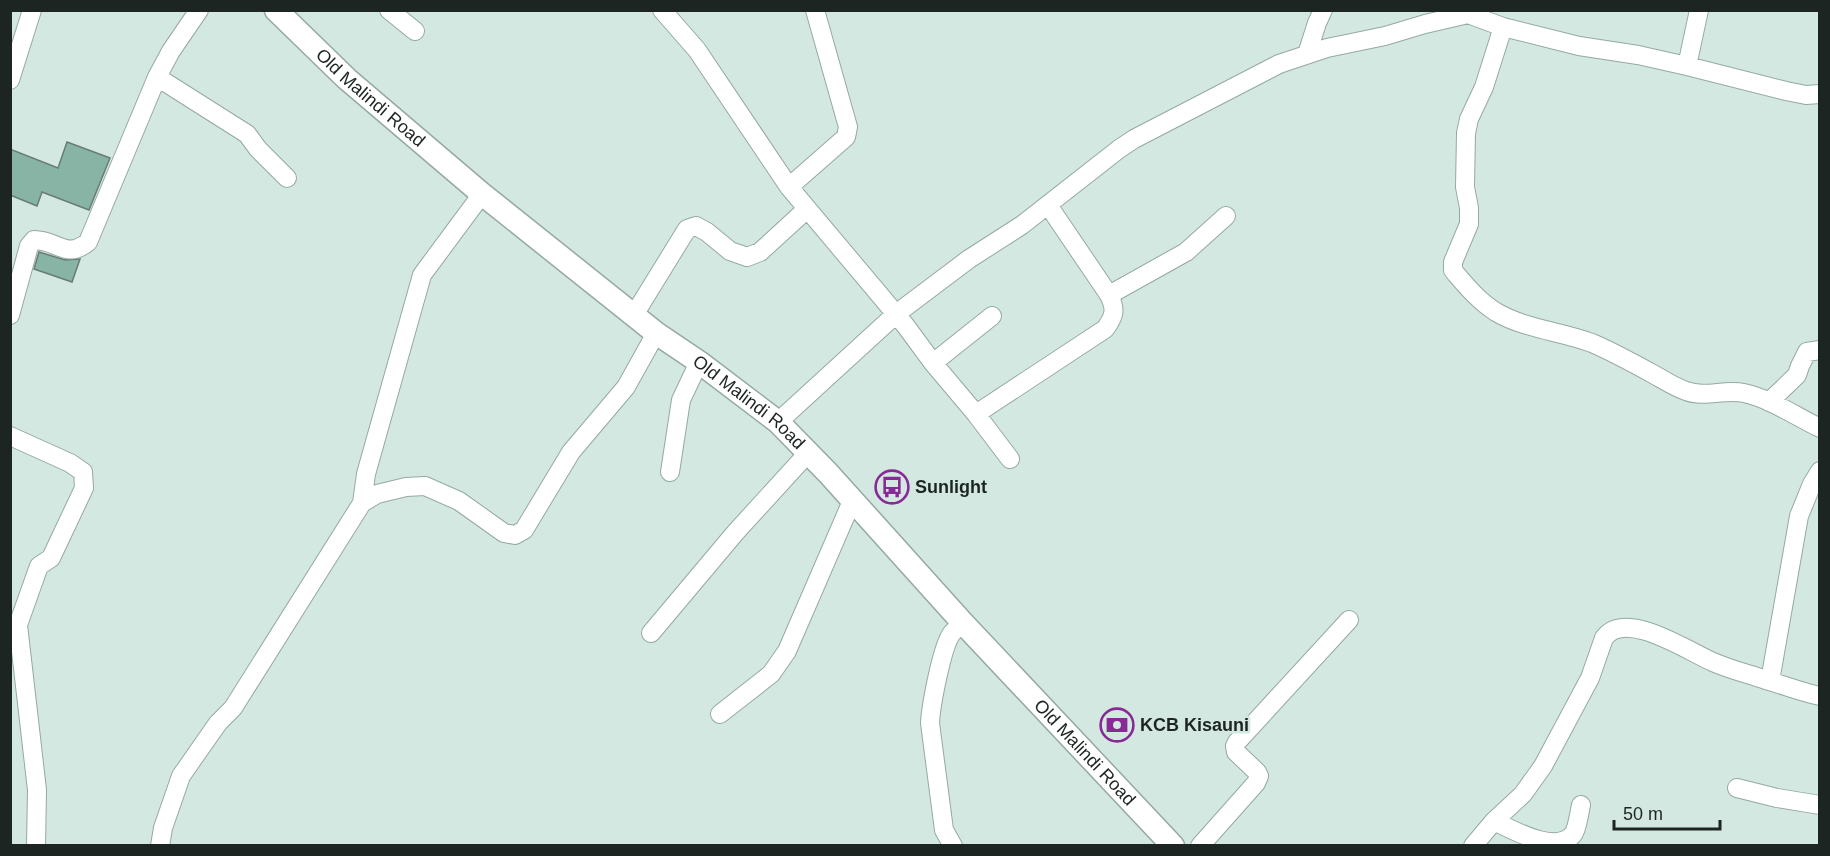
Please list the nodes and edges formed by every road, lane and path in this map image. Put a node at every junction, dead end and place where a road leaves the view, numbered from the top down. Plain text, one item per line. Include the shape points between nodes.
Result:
1 (32, 10) edge
2 (200, 10) edge
3 (276, 10) edge
4 (389, 10) edge
5 (662, 10) edge
6 (815, 10) edge
7 (1323, 10) edge
8 (1699, 10) edge
9 (1468, 12) edge
10 (1503, 27) junction
11 (415, 31) dead end
12 (1307, 54) junction
13 (1687, 66) junction
14 (157, 77) junction
15 (10, 80) edge
16 (1820, 94) edge
17 (287, 178) dead end
18 (789, 187) junction
19 (482, 194) junction
20 (1048, 205) junction
21 (807, 209) junction
22 (1226, 216) dead end
23 (1109, 294) junction
24 (896, 314) junction
25 (10, 315) edge
26 (634, 315) junction
27 (992, 316) dead end
28 (656, 333) junction
29 (1820, 350) edge
30 (699, 362) junction
31 (933, 363) junction
32 (1769, 402) junction
33 (976, 414) junction
34 (778, 422) junction
35 (1820, 428) edge
36 (10, 436) edge
37 (808, 453) junction
38 (1010, 459) dead end
39 (1820, 471) edge
40 (670, 472) dead end
41 (852, 501) junction
42 (362, 502) junction
43 (1349, 620) dead end
44 (963, 623) junction
45 (651, 633) dead end
46 (1770, 681) junction
47 (1820, 696) edge
48 (720, 714) dead end
49 (1737, 788) dead end
50 (1581, 805) dead end
51 (1820, 806) edge
52 (1494, 821) junction
53 (36, 846) edge
54 (160, 846) edge
55 (953, 846) edge
56 (1173, 846) edge
57 (1200, 846) edge
58 (1473, 846) edge

1 - 15 street
2 - 14 street
3 - 19 main road, Old Malindi Road via 347,79
4 - 11 street
5 - 18 street via 697,50
6 - 18 street via 848,127 846,137
7 - 12 street
8 - 13 street
9 - 10 street
9 - 12 street
10 - 13 street
10 - 32 street via 1466,134 1469,224 1453,262 1456,274 1481,300 1505,316 1590,343 1688,392 1730,391
12 - 20 street via 1259,73 1134,139
13 - 16 street via 1786,91
14 - 17 street via 247,134
14 - 25 street via 88,242 79,250 68,250 34,240
18 - 21 street
19 - 26 main road, Old Malindi Road
19 - 42 street via 422,275 366,474
20 - 23 street
20 - 24 street
21 - 24 street
21 - 26 street via 760,252 747,257 696,226 687,229
22 - 23 street via 1186,252
23 - 33 street via 1114,314 1105,329
24 - 31 street
24 - 34 street
26 - 28 main road, Old Malindi Road
27 - 31 street
28 - 30 main road, Old Malindi Road
28 - 42 street via 626,387 571,452 524,531 515,535 504,533 459,501 425,486 377,494
29 - 32 street via 1807,352 1797,375
30 - 34 main road, Old Malindi Road
30 - 40 street via 681,400
31 - 33 street
32 - 35 street
33 - 38 street
34 - 37 main road, Old Malindi Road
36 - 53 street via 83,472 84,488 51,558 39,566 18,625 37,790
37 - 41 main road, Old Malindi Road
37 - 45 street
39 - 46 street via 1799,516
41 - 44 main road, Old Malindi Road
41 - 48 street via 787,651 771,674
42 - 54 street via 233,708 181,776
43 - 57 street via 1237,742 1236,752 1259,776
44 - 55 street via 946,645 930,723 944,830
44 - 56 main road, Old Malindi Road
46 - 47 street
46 - 52 street via 1714,663 1658,635 1641,630 1615,629 1607,633 1590,678 1543,766 1523,794
49 - 51 street
50 - 52 street via 1574,833 1553,844
52 - 58 street

